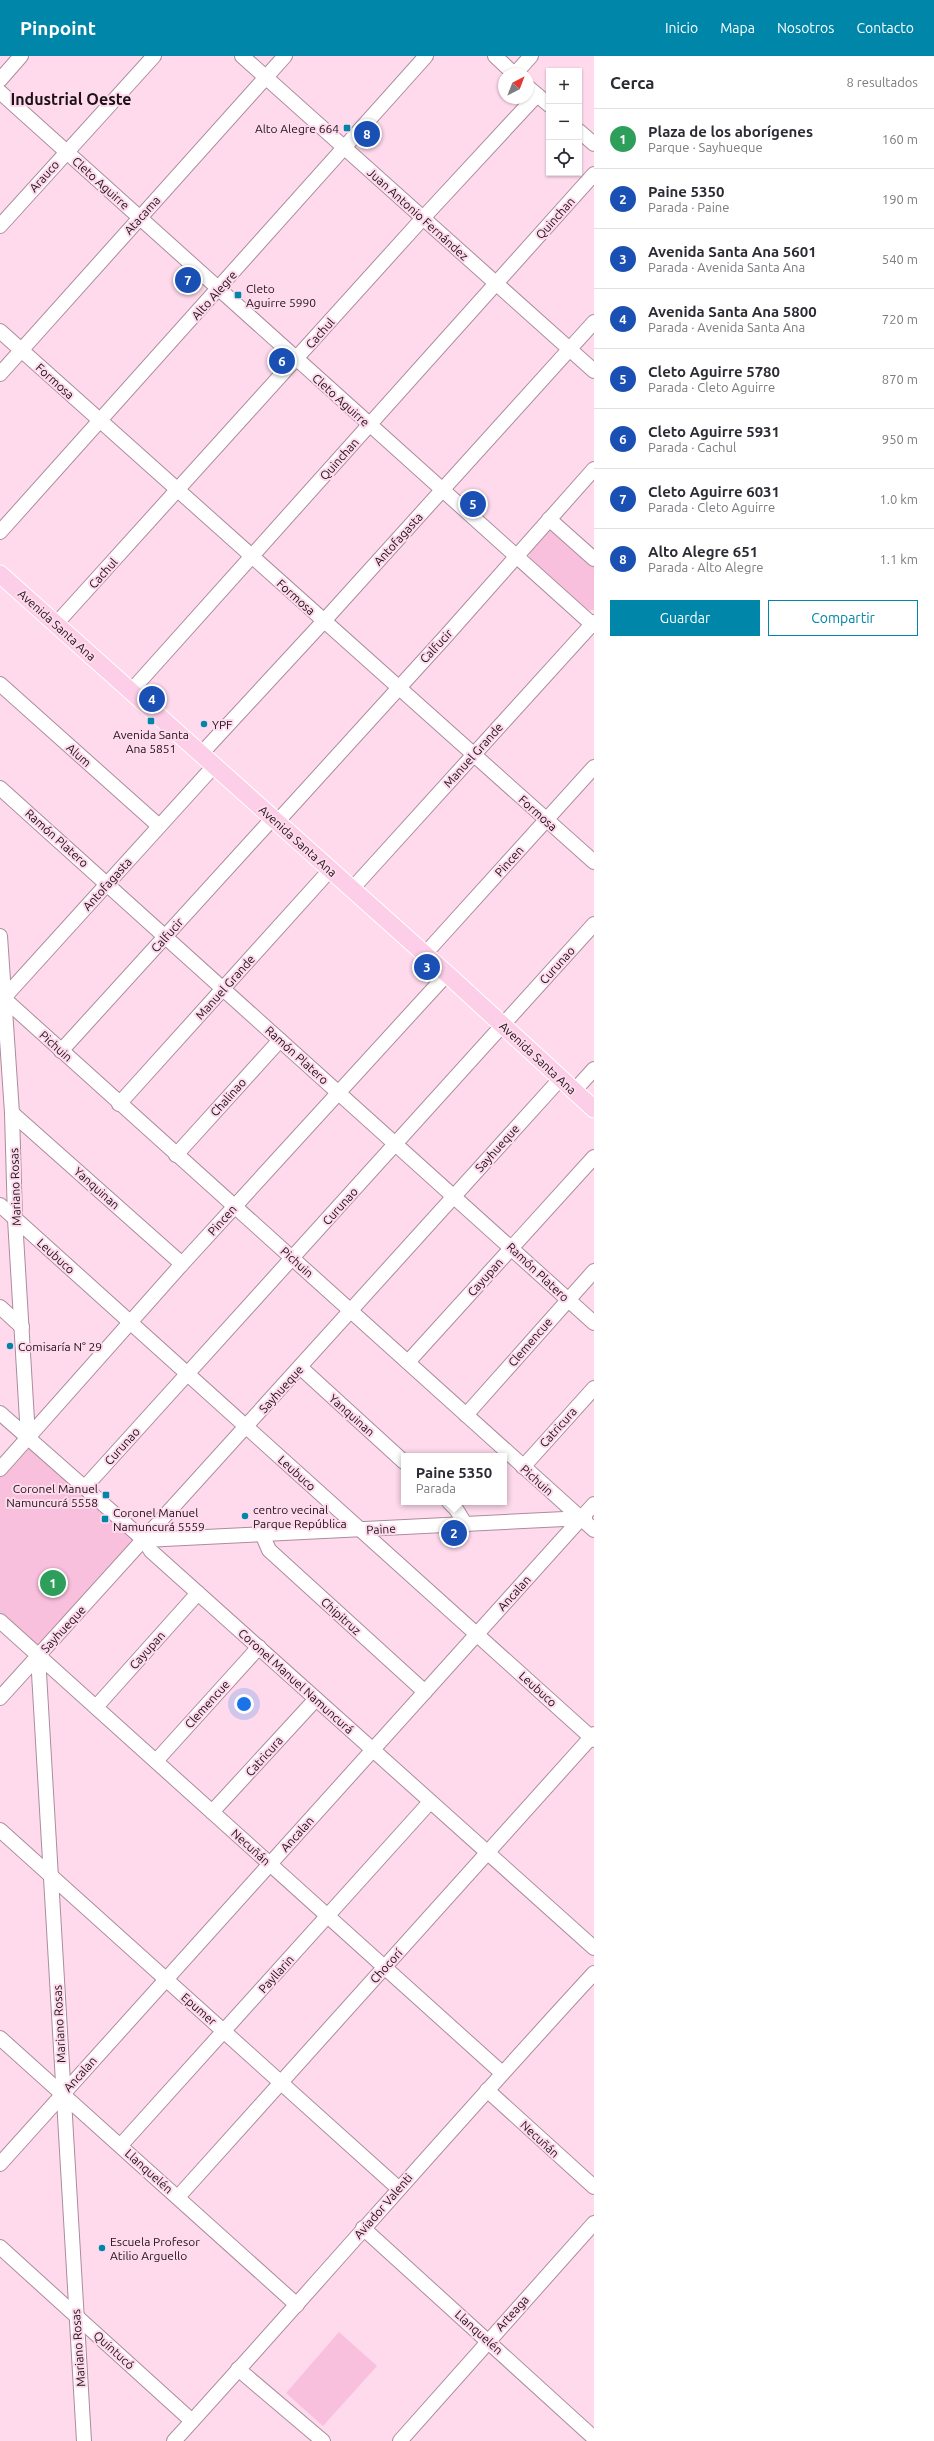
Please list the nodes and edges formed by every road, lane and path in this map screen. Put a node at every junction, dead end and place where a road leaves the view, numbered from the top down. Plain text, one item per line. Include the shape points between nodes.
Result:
1 (21, 56) edge
2 (154, 56) edge
3 (242, 56) edge
4 (285, 56) edge
5 (426, 56) edge
6 (495, 56) edge
7 (531, 56) edge
8 (508, 68) edge
9 (520, 68) edge
10 (266, 78) junction
11 (0, 80) edge
12 (0, 92) edge
13 (534, 92) edge
14 (522, 104) edge
15 (548, 104) edge
16 (582, 134) edge
17 (594, 144) edge
18 (345, 149) junction
19 (66, 152) junction
20 (594, 174) edge
21 (140, 218) junction
22 (423, 218) junction
23 (0, 226) edge
24 (495, 284) junction
25 (219, 289) junction
26 (594, 322) edge
27 (0, 331) edge
28 (570, 349) junction
29 (21, 351) junction
30 (296, 360) junction
31 (594, 371) edge
32 (0, 374) edge
33 (100, 421) junction
34 (369, 425) junction
35 (594, 469) edge
36 (443, 490) junction
37 (178, 491) junction
38 (549, 520) junction
39 (0, 532) edge
40 (252, 556) junction
41 (516, 556) junction
42 (594, 559) edge
43 (0, 574) edge
44 (323, 622) junction
45 (56, 624) junction
46 (593, 624) edge
47 (0, 684) edge
48 (398, 688) junction
49 (131, 691) junction
50 (201, 754) junction
51 (473, 755) junction
52 (214, 766) junction
53 (594, 767) edge
54 (0, 788) edge
55 (275, 820) junction
56 (546, 820) junction
57 (159, 826) junction
58 (594, 862) edge
59 (330, 870) junction
60 (107, 883) junction
61 (352, 889) junction
62 (594, 924) edge
63 (0, 936) edge
64 (165, 936) junction
65 (424, 954) junction
66 (447, 974) junction
67 (224, 988) junction
68 (1, 999) edge
69 (502, 1025) junction
70 (280, 1040) junction
71 (61, 1051) junction
72 (594, 1069) edge
73 (560, 1078) junction
74 (574, 1091) junction
75 (338, 1092) junction
76 (119, 1104) junction
77 (594, 1109) edge
78 (12, 1112) junction
79 (396, 1144) junction
80 (176, 1155) junction
81 (594, 1157) edge
82 (453, 1196) junction
83 (0, 1205) edge
84 (234, 1207) junction
85 (15, 1219) junction
86 (512, 1247) junction
87 (292, 1258) junction
88 (182, 1264) junction
89 (594, 1270) edge
90 (568, 1299) junction
91 (0, 1307) edge
92 (351, 1310) junction
93 (130, 1323) junction
94 (594, 1323) edge
95 (22, 1327) junction
96 (408, 1362) junction
97 (300, 1368) junction
98 (187, 1375) junction
99 (594, 1388) edge
100 (0, 1413) edge
101 (466, 1415) junction
102 (246, 1427) junction
103 (28, 1437) junction
104 (401, 1459) edge
105 (523, 1467) junction
106 (0, 1469) edge
107 (85, 1487) junction
108 (594, 1504) edge
109 (452, 1505) edge
110 (588, 1518) edge
111 (466, 1525) junction
112 (361, 1530) junction
113 (594, 1530) edge
114 (263, 1536) junction
115 (144, 1540) junction
116 (198, 1593) junction
117 (0, 1620) edge
118 (476, 1634) junction
119 (259, 1647) junction
120 (38, 1656) junction
121 (425, 1692) junction
122 (0, 1698) edge
123 (316, 1699) junction
124 (96, 1707) junction
125 (593, 1737) edge
126 (373, 1749) junction
127 (156, 1761) junction
128 (430, 1802) junction
129 (212, 1812) junction
130 (0, 1830) edge
131 (489, 1853) junction
132 (270, 1864) junction
133 (52, 1876) junction
134 (327, 1916) junction
135 (594, 1948) edge
136 (385, 1968) junction
137 (594, 1973) edge
138 (165, 1980) junction
139 (224, 2031) junction
140 (0, 2038) edge
141 (502, 2073) junction
142 (281, 2082) junction
143 (487, 2090) junction
144 (62, 2094) junction
145 (121, 2145) junction
146 (0, 2164) edge
147 (594, 2187) edge
148 (398, 2188) junction
149 (178, 2197) junction
150 (594, 2223) edge
151 (364, 2228) junction
152 (0, 2247) edge
153 (297, 2305) junction
154 (76, 2316) junction
155 (488, 2340) junction
156 (238, 2369) junction
157 (192, 2421) junction
158 (594, 2438) edge
159 (84, 2441) edge
160 (174, 2441) edge
161 (323, 2441) edge
162 (400, 2441) edge

1 - 11 street
2 - 19 street, Arauco
3 - 10 street, Juan Antonio Fernández
4 - 10 street, Atacama
5 - 18 street, Alto Alegre
6 - 8 street
7 - 9 street
10 - 18 street, Juan Antonio Fernández
10 - 21 street, Atacama
12 - 19 street, Cleto Aguirre
13 - 15 street
14 - 22 street, Cachul
16 - 17 street
18 - 22 street, Juan Antonio Fernández
18 - 25 street, Alto Alegre
19 - 21 street, Cleto Aguirre
19 - 23 street, Arauco
20 - 24 street, Quinchan
21 - 25 street, Cleto Aguirre
21 - 29 street, Atacama
22 - 24 street, Juan Antonio Fernández
22 - 30 street, Cachul
24 - 28 street, Juan Antonio Fernández
24 - 34 street, Quinchan
25 - 30 street, Cleto Aguirre
25 - 33 street, Alto Alegre
26 - 28 street, Antofagasta
27 - 29 street, Formosa
28 - 31 street, Juan Antonio Fernández
28 - 36 street, Antofagasta
29 - 32 street, Atacama
29 - 33 street, Formosa
30 - 34 street, Cleto Aguirre
30 - 37 street, Cachul
33 - 37 street, Formosa
33 - 39 street, Alto Alegre
34 - 36 street, Cleto Aguirre
34 - 40 street, Quinchan
35 - 38 street, Calfucir
36 - 41 street, Cleto Aguirre
36 - 44 street, Antofagasta
37 - 40 street, Formosa
37 - 45 street, Cachul
38 - 41 street, Calfucir
38 - 42 street
40 - 44 street, Formosa
40 - 49 street, Quinchan
41 - 46 street, Cleto Aguirre
41 - 48 street, Calfucir
43 - 45 main road, Avenida Santa Ana
44 - 48 street, Formosa
44 - 50 street, Antofagasta
45 - 49 main road, Avenida Santa Ana
46 - 51 street, Manuel Grande
47 - 57 street, Alum
48 - 51 street, Formosa
48 - 55 street, Calfucir
49 - 50 main road, Avenida Santa Ana
50 - 52 main road, Avenida Santa Ana
51 - 56 street, Formosa
51 - 61 street, Manuel Grande
52 - 55 main road, Avenida Santa Ana
52 - 57 street, Antofagasta
53 - 56 street, Pincen
54 - 60 street, Ramón Platero
55 - 59 main road, Avenida Santa Ana
55 - 64 street, Calfucir
56 - 58 street, Formosa
56 - 65 street, Pincen
57 - 60 street, Antofagasta
59 - 61 main road, Avenida Santa Ana
59 - 67 street, Manuel Grande
60 - 64 street, Ramón Platero
60 - 68 street, Antofagasta
61 - 65 main road, Avenida Santa Ana
62 - 69 street, Curunao
63 - 68 street, Mariano Rosas
64 - 67 street, Ramón Platero
64 - 71 street, Calfucir
65 - 66 main road, Avenida Santa Ana
66 - 69 main road, Avenida Santa Ana
66 - 75 street, Pincen
67 - 70 street, Ramón Platero
67 - 76 street, Manuel Grande
68 - 71 street, Pichuin
68 - 78 street, Mariano Rosas
69 - 73 main road, Avenida Santa Ana
69 - 79 street, Curunao
70 - 75 street, Ramón Platero
70 - 80 street, Chalinao
71 - 76 street, Pichuin
72 - 74 street
73 - 74 main road, Avenida Santa Ana
73 - 82 street, Sayhueque
74 - 77 main road, Avenida Santa Ana
75 - 79 street, Ramón Platero
75 - 84 street, Pincen
76 - 80 street, Pichuin
78 - 85 street, Mariano Rosas
78 - 88 street, Yanquinan
79 - 82 street, Ramón Platero
79 - 87 street, Curunao
80 - 84 street, Pichuin
81 - 86 street, Cayupan
82 - 86 street, Ramón Platero
82 - 92 street, Sayhueque
83 - 85 street, Leubuco
84 - 87 street, Pichuin
84 - 88 street, Pincen
85 - 93 street, Leubuco
85 - 95 street, Mariano Rosas
86 - 90 street, Ramón Platero
86 - 96 street, Cayupan
87 - 92 street, Pichuin
87 - 98 street, Curunao
88 - 93 street, Pincen
89 - 90 street, Clemencue
90 - 94 street, Ramón Platero
90 - 101 street, Clemencue
91 - 95 street
92 - 96 street, Pichuin
92 - 97 street, Sayhueque
93 - 98 street, Leubuco
93 - 103 street, Pincen
95 - 103 street, Mariano Rosas
96 - 101 street, Pichuin
97 - 102 street, Sayhueque
97 - 104 street, Yanquinan
98 - 102 street, Leubuco
98 - 107 street, Curunao
99 - 105 street, Catricura
100 - 103 street, Coronel Manuel Namuncurá
101 - 105 street, Pichuin
102 - 112 street, Leubuco
102 - 115 street, Sayhueque
103 - 106 street, Pincen
103 - 107 street, Coronel Manuel Namuncurá
105 - 110 street, Pichuin
107 - 115 street, Coronel Manuel Namuncurá
108 - 110 street, Ancalan
109 - 111 street
110 - 111 street, Paine
110 - 113 street, Pichuin
110 - 118 street, Ancalan
111 - 112 street, Paine
112 - 114 street, Paine
112 - 118 street, Leubuco
114 - 115 street, Paine
114 - 121 street, Chipitruz via 270,1550
115 - 116 street, Coronel Manuel Namuncurá via 151,1551
115 - 120 street, Sayhueque
116 - 119 street, Coronel Manuel Namuncurá
116 - 124 street, Cayupan
117 - 120 street, Necuñán
118 - 121 street, Ancalan
118 - 125 street, Leubuco
119 - 123 street, Coronel Manuel Namuncurá
119 - 127 street, Clemencue
120 - 122 street, Sayhueque
120 - 124 street, Necuñán
120 - 133 street, Mariano Rosas
121 - 126 street, Ancalan
123 - 126 street, Coronel Manuel Namuncurá
123 - 129 street, Catricura
124 - 127 street, Necuñán
125 - 131 street, Chocorí
126 - 128 street, Coronel Manuel Namuncurá
126 - 132 street, Ancalan
127 - 129 street, Necuñán
128 - 131 street, Coronel Manuel Namuncurá
128 - 134 street, Payllarin
129 - 132 street, Necuñán
130 - 133 street, Epumer
131 - 135 street, Coronel Manuel Namuncurá
131 - 136 street, Chocorí
132 - 134 street, Necuñán
132 - 138 street, Ancalan
133 - 138 street, Epumer
133 - 144 street, Mariano Rosas
134 - 136 street, Necuñán
134 - 139 street, Payllarin
136 - 141 street, Necuñán
136 - 142 street, Chocorí
137 - 141 street, Aviador Valenti
138 - 139 street, Epumer
138 - 144 street, Ancalan
139 - 142 street, Epumer
139 - 145 street, Payllarin
140 - 144 street, Llanquelén
141 - 143 street, Aviador Valenti
142 - 148 street, Epumer
142 - 149 street, Chocorí
143 - 147 street, Necuñán
143 - 148 street, Aviador Valenti
144 - 145 street, Llanquelén
144 - 146 street, Ancalan
144 - 154 street, Mariano Rosas
145 - 149 street, Llanquelén
148 - 151 street, Aviador Valenti
149 - 153 street, Llanquelén
150 - 155 street, Arteaga
151 - 153 street, Aviador Valenti
151 - 155 street, Llanquelén
152 - 154 street, Quintucó
153 - 156 street, Aviador Valenti
154 - 157 street, Quintucó
154 - 159 street, Mariano Rosas
155 - 158 street, Llanquelén
155 - 162 street, Arteaga
156 - 157 street, Aviador Valenti
156 - 161 street
157 - 160 street, Aviador Valenti

